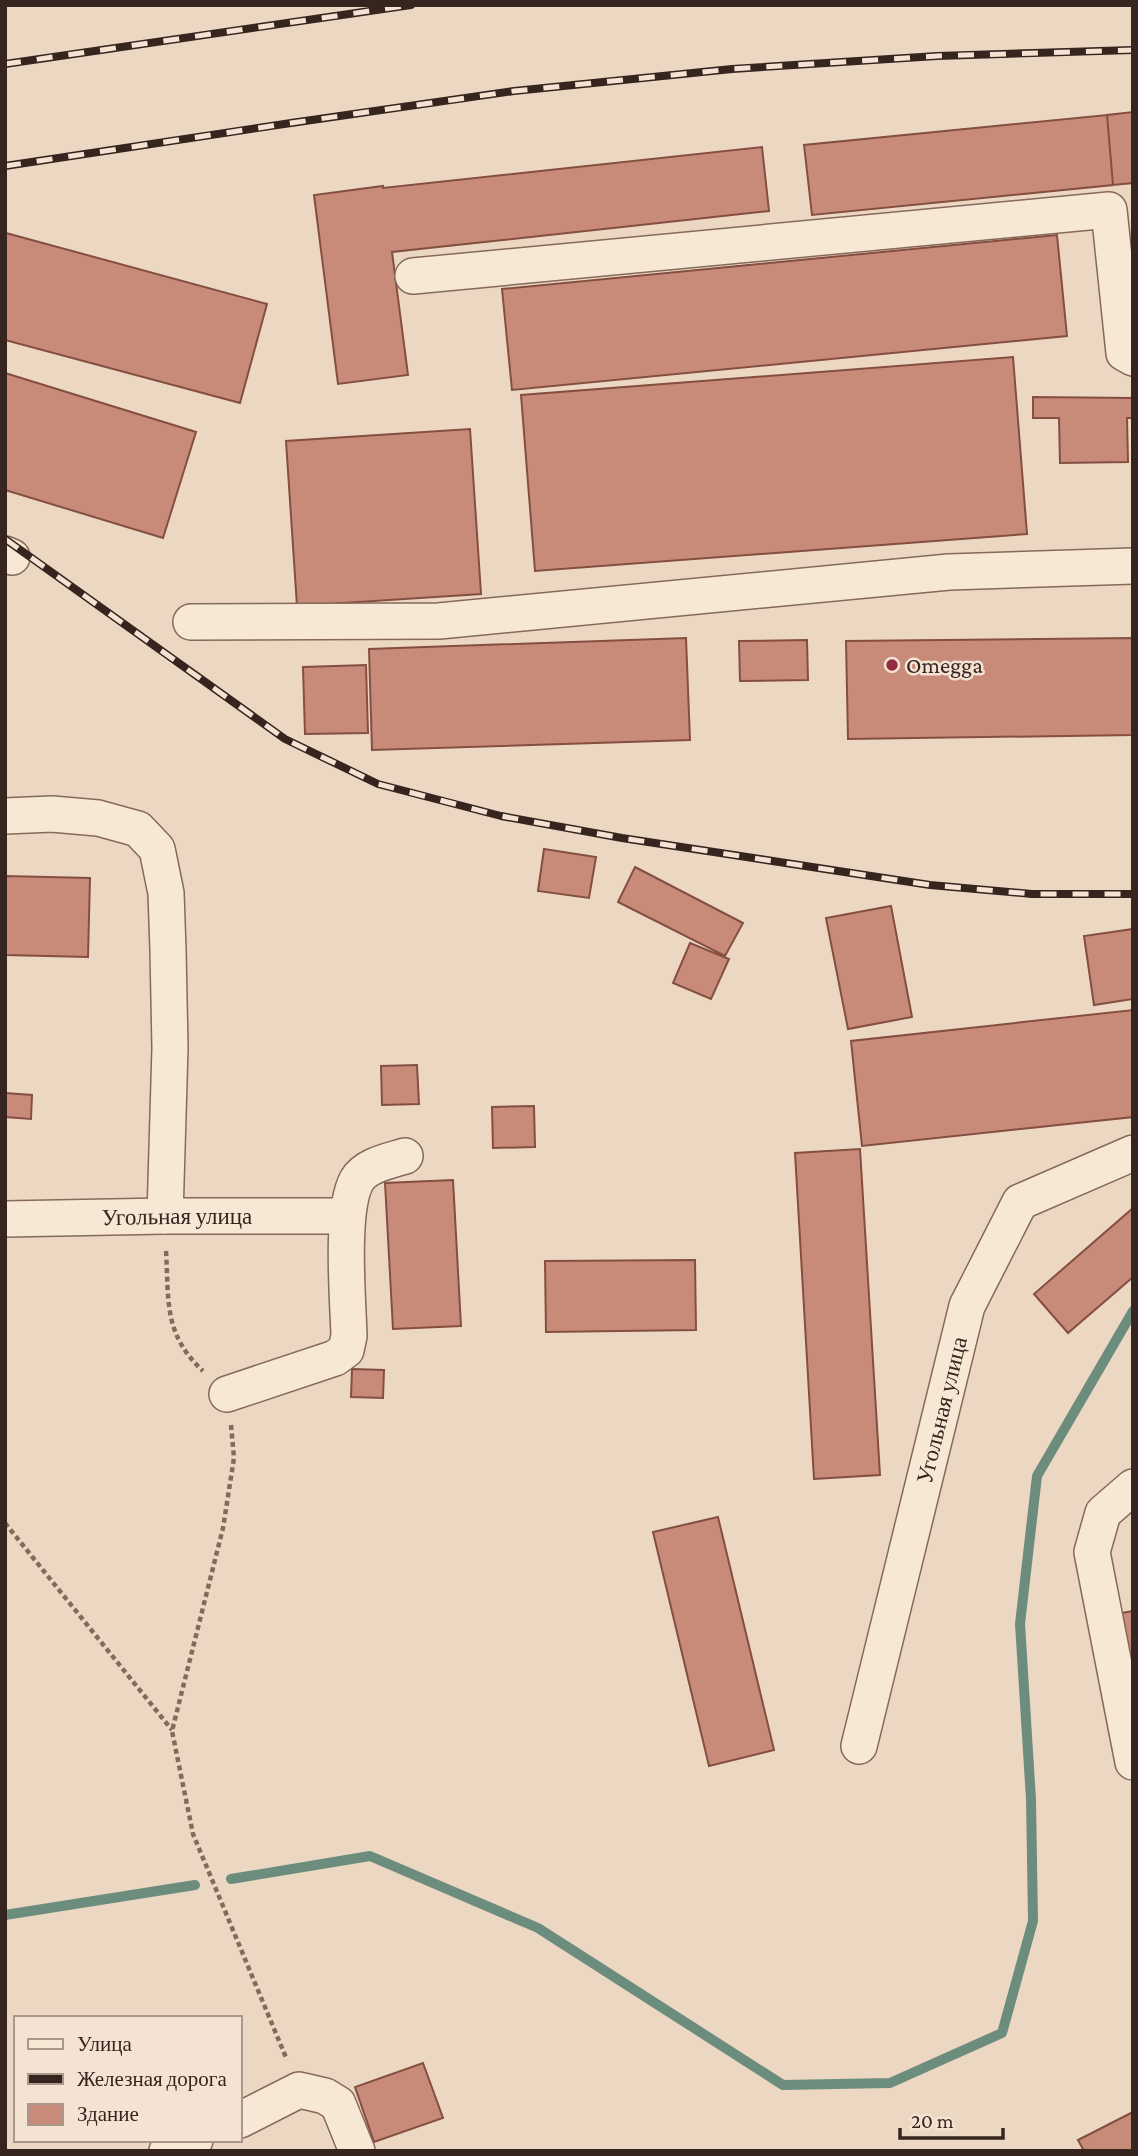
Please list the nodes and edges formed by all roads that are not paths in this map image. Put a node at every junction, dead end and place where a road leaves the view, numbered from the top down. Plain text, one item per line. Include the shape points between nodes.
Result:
1 (1121, 209) edge
2 (413, 276) dead end
3 (1133, 358) edge
4 (1133, 566) edge
5 (191, 622) dead end
6 (5, 816) edge
7 (1133, 1153) edge
8 (405, 1156) dead end
9 (164, 1216) junction
10 (347, 1216) junction
11 (5, 1219) edge
12 (227, 1394) road end
13 (1133, 1487) edge
14 (859, 1746) dead end
15 (1133, 1762) edge
16 (242, 2119) edge
17 (190, 2142) edge
18 (167, 2151) edge
19 (357, 2151) edge

1 - 2 street
1 - 3 street via 1124,353
4 - 5 street via 949,572 439,621
6 - 9 street via 98,818 138,829 157,849 166,893 170,1048
7 - 14 street, Угольная улица via 1020,1202 967,1306
8 - 10 street via 379,1164 357,1180
9 - 10 street, Угольная улица
9 - 11 street, Угольная улица
10 - 12 street via 346,1350 335,1358
13 - 15 street via 1103,1513 1092,1552
16 - 19 street via 299,2090 325,2096 338,2104
17 - 18 street

